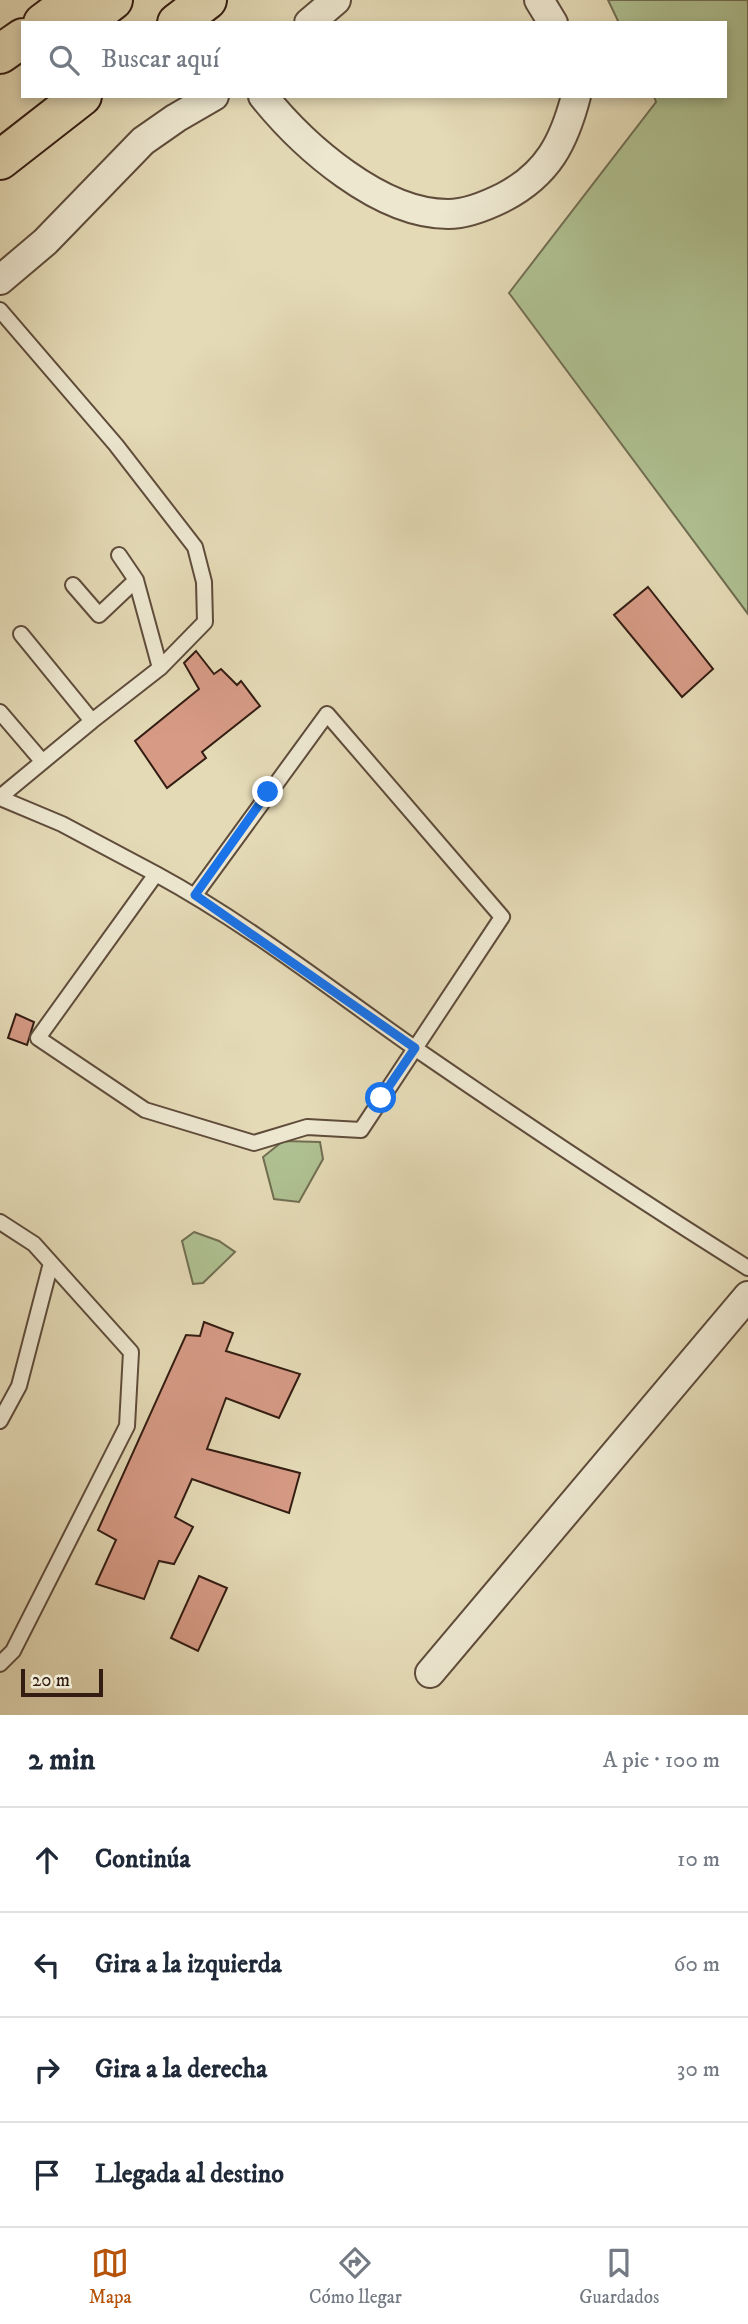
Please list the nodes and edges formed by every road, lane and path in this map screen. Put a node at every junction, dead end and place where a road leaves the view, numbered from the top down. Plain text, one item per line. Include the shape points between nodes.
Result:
1 (74, 0) edge
2 (113, 0) edge
3 (336, 0) edge
4 (539, 0) edge
5 (46, 21) edge
6 (86, 21) edge
7 (311, 21) edge
8 (553, 21) edge
9 (21, 39) edge
10 (0, 54) edge
11 (21, 67) edge
12 (0, 83) edge
13 (79, 98) edge
14 (211, 98) edge
15 (265, 98) edge
16 (576, 98) edge
17 (0, 160) edge
18 (0, 280) edge
19 (0, 310) edge
20 (120, 555) dead end
21 (136, 580) junction
22 (73, 585) dead end
23 (21, 634) dead end
24 (160, 668) junction
25 (0, 712) edge
26 (92, 721) junction
27 (42, 761) junction
28 (0, 797) edge
29 (156, 874) junction
30 (195, 895) junction
31 (415, 1048) junction
32 (0, 1222) edge
33 (51, 1263) junction
34 (748, 1268) edge
35 (748, 1296) edge
36 (0, 1421) edge
37 (0, 1664) edge
38 (429, 1673) dead end

1 - 5 highway
2 - 6 highway
3 - 7 street
4 - 8 street
9 - 10 highway
11 - 12 highway
13 - 17 highway
14 - 18 street via 143,141 45,242
15 - 16 street via 321,156 374,192 418,211 450,215 489,205 518,190 546,165 567,132
19 - 24 lane via 116,445 195,547 204,582 205,622
20 - 21 lane
21 - 22 lane via 99,615
21 - 24 lane
23 - 26 lane
24 - 26 lane
25 - 27 lane
26 - 27 lane
27 - 28 lane
28 - 29 lane
29 - 30 lane
29 - 31 lane via 38,1038 92,1075 145,1110 254,1143 307,1127 362,1130
30 - 31 lane
30 - 31 lane via 327,714 502,917
31 - 34 lane
32 - 33 lane via 34,1244
33 - 36 lane via 19,1386
33 - 37 lane via 131,1352 127,1426 13,1651
35 - 38 street

